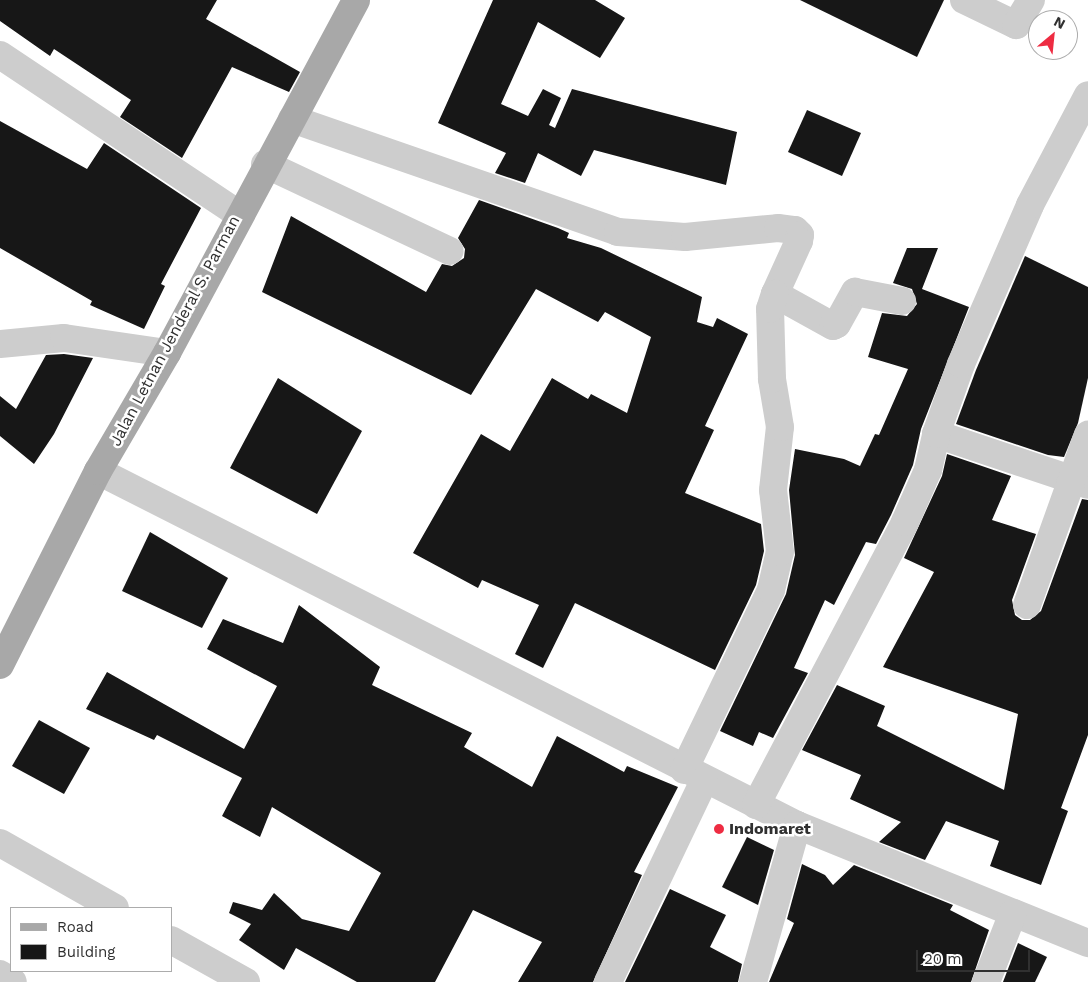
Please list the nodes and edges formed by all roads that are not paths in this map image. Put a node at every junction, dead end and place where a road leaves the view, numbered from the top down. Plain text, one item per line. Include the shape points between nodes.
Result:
1 (356, 0) edge
2 (964, 0) edge
3 (1031, 0) edge
4 (0, 55) edge
5 (1088, 95) edge
6 (292, 119) junction
7 (265, 164) junction
8 (238, 214) junction
9 (450, 251) dead end
10 (774, 294) junction
11 (902, 301) dead end
12 (0, 344) edge
13 (167, 353) junction
14 (936, 434) junction
15 (1088, 435) edge
16 (98, 472) junction
17 (1080, 483) edge
18 (1027, 605) dead end
19 (0, 665) edge
20 (694, 775) junction
21 (756, 806) junction
22 (797, 825) junction
23 (0, 843) edge
24 (113, 907) edge
25 (1013, 913) junction
26 (172, 941) edge
27 (1088, 944) edge
28 (0, 974) edge
29 (13, 982) edge
30 (246, 982) edge
31 (608, 982) edge
32 (753, 982) edge
33 (986, 982) edge

1 - 6 main road, Jalan Letnan Jenderal S. Parman
2 - 3 street via 1016,25
4 - 8 street
5 - 14 street via 1030,205 961,364
6 - 7 main road, Jalan Letnan Jenderal S. Parman
6 - 10 street via 618,232 684,236 778,228 795,230 800,234 799,241
7 - 8 main road, Jalan Letnan Jenderal S. Parman
7 - 9 street
8 - 13 main road, Jalan Letnan Jenderal S. Parman
10 - 11 street via 833,326 855,292
10 - 20 street via 770,309 772,379 780,427 774,498 780,552 771,590
12 - 13 street via 64,338
13 - 16 main road, Jalan Letnan Jenderal S. Parman
14 - 17 street
14 - 21 street via 928,470 906,522
15 - 17 street
16 - 19 main road, Jalan Letnan Jenderal S. Parman
16 - 20 street
17 - 18 street
20 - 21 street
20 - 31 street
21 - 22 street
22 - 25 street
22 - 32 street
23 - 24 street
25 - 27 street
25 - 33 street
26 - 30 street
28 - 29 street

